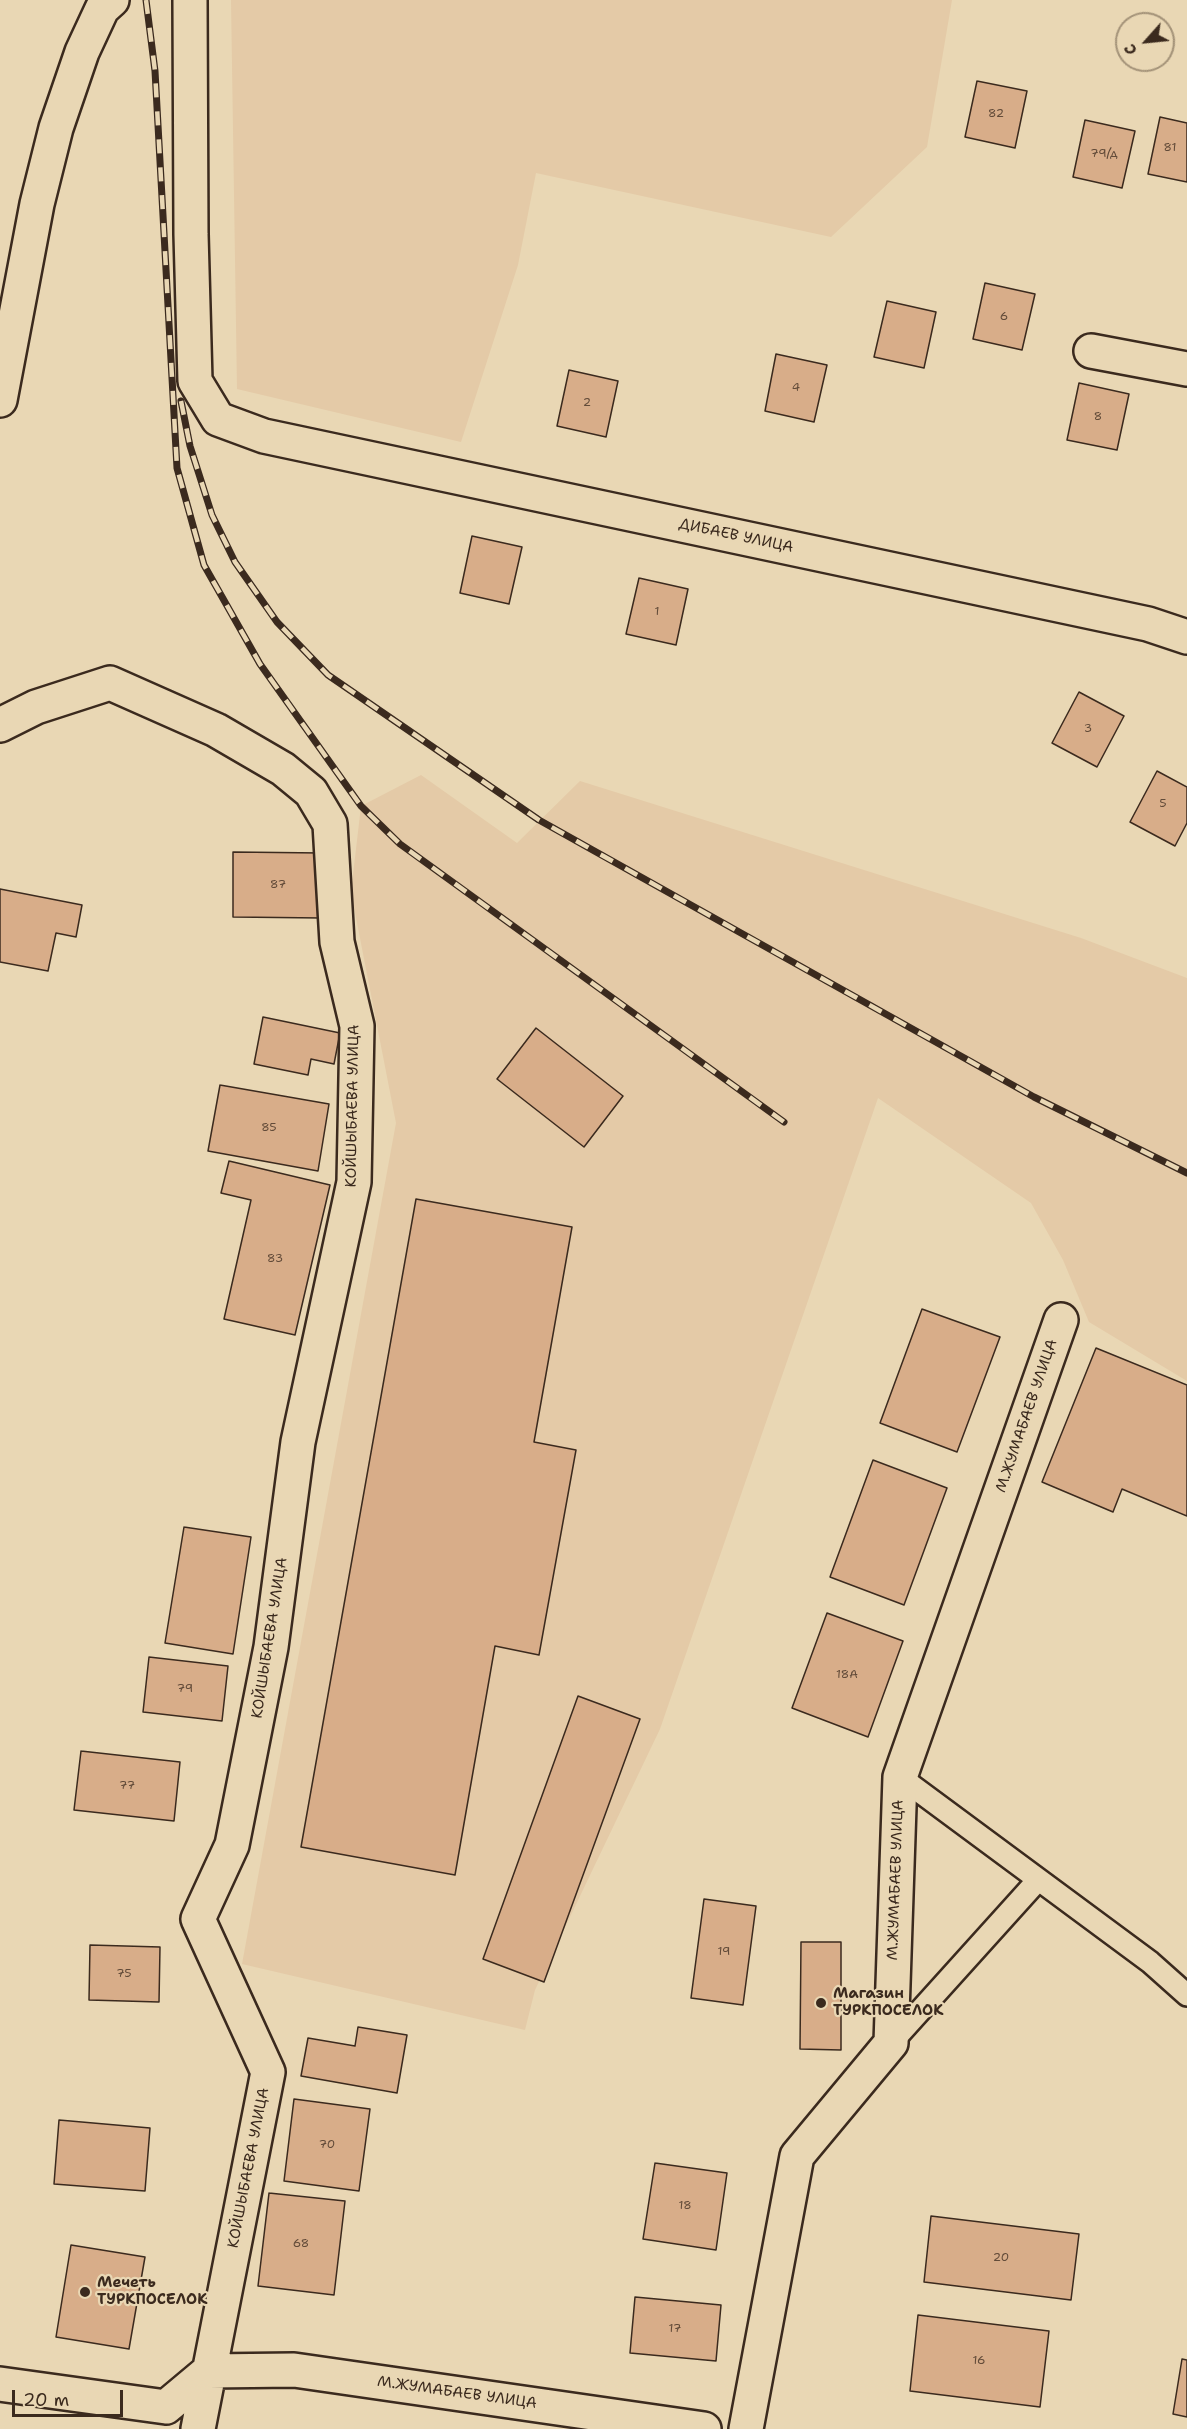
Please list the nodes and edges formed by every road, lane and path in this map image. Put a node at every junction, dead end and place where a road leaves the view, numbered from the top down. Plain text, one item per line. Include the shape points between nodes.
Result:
1 (112, 0) edge
2 (190, 0) edge
3 (1091, 351) dead end
4 (1187, 369) edge
5 (0, 400) edge
6 (1187, 637) edge
7 (0, 725) edge
8 (1061, 1320) dead end
9 (900, 1777) junction
10 (1038, 1880) junction
11 (1187, 1995) edge
12 (891, 2043) junction
13 (209, 2371) junction
14 (0, 2384) edge
15 (198, 2429) edge
16 (705, 2429) edge
17 (746, 2429) edge

1 - 5 street via 102,9 82,52 56,128 37,204
2 - 6 street, ДИБАЕВ УЛИЦА via 195,381 218,419 264,436 1148,624
3 - 4 street
7 - 13 street, КОЙШЫБАЕВА УЛИЦА via 36,707 110,683 216,730 283,769 311,792 330,824 337,942 357,1026 354,1182 298,1442 271,1647 232,1845 198,1919 268,2072
8 - 9 street, М.ЖУМАБАЕВ УЛИЦА
9 - 10 lane
9 - 12 street, М.ЖУМАБАЕВ УЛИЦА
10 - 11 lane
10 - 12 lane
12 - 17 street via 797,2156
13 - 14 street via 166,2407
13 - 15 street, КОЙШЫБАЕВА УЛИЦА
13 - 16 street, М.ЖУМАБАЕВ УЛИЦА via 294,2370

